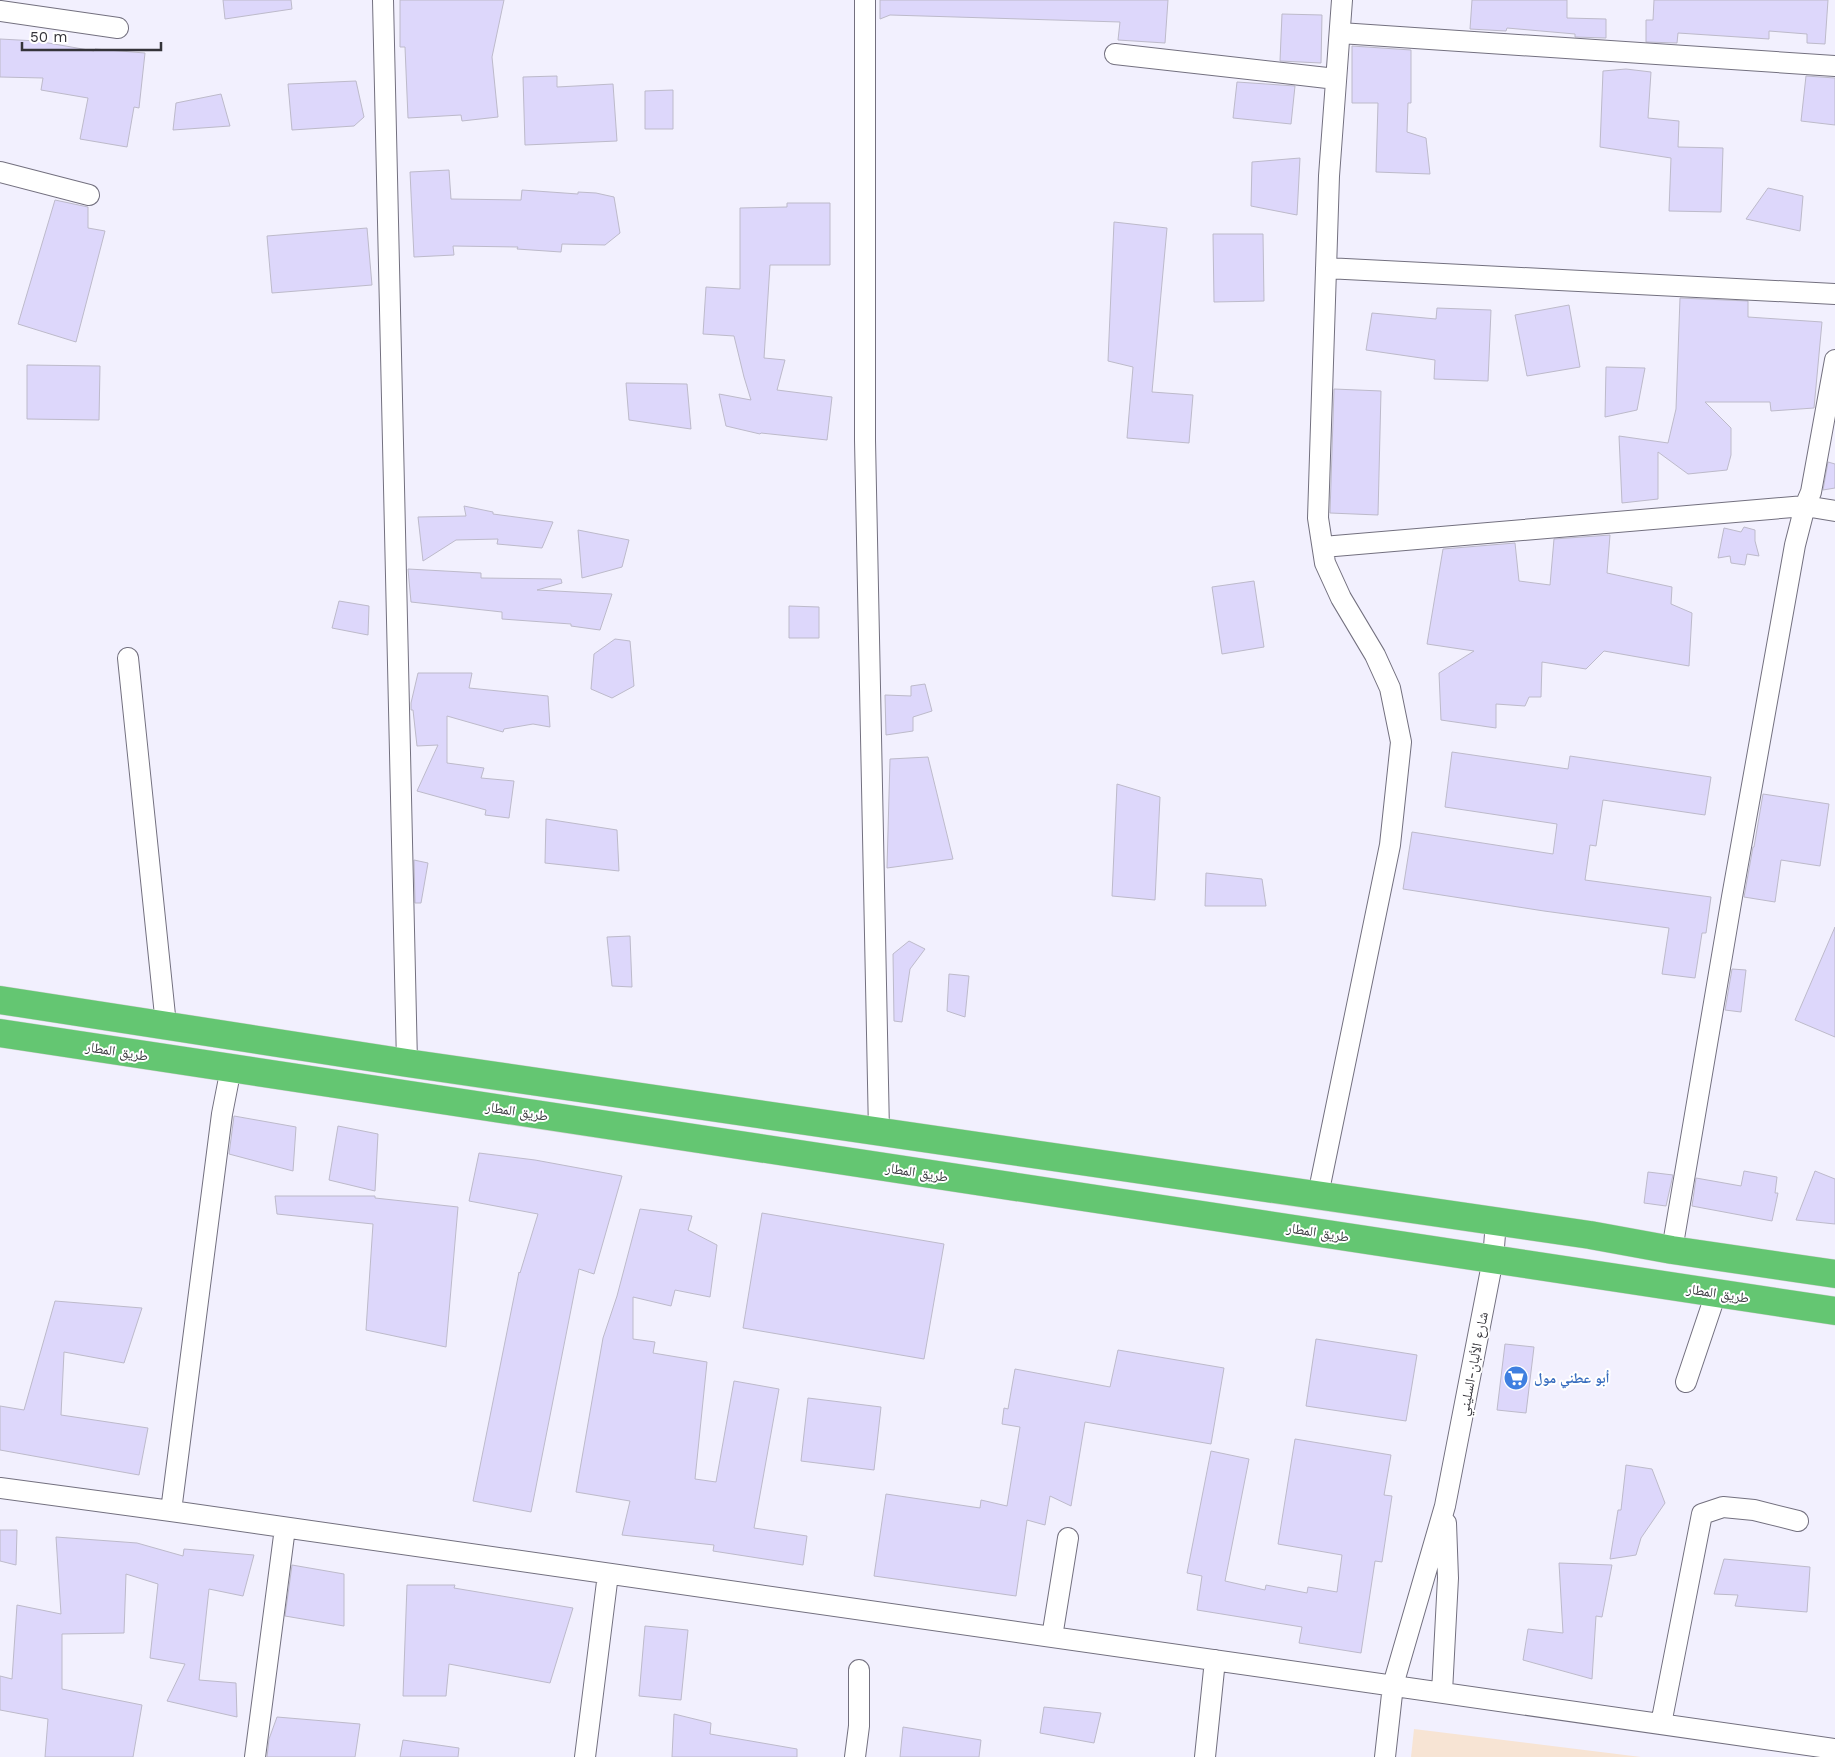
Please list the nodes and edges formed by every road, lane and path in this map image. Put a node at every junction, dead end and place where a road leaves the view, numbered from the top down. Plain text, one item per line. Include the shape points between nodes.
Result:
1 (383, 0) edge
2 (865, 0) edge
3 (1342, 0) edge
4 (0, 11) edge
5 (118, 28) dead end
6 (1340, 33) junction
7 (1115, 54) dead end
8 (1835, 66) edge
9 (1336, 79) junction
10 (0, 172) edge
11 (89, 195) dead end
12 (1326, 268) junction
13 (1835, 294) edge
14 (1835, 360) edge
15 (1805, 506) junction
16 (1835, 511) edge
17 (1322, 547) junction
18 (128, 658) dead end
19 (0, 1000) edge
20 (27, 1004) junction
21 (166, 1025) junction
22 (13, 1035) edge
23 (407, 1063) junction
24 (231, 1068) junction
25 (879, 1132) junction
26 (1318, 1195) junction
27 (1496, 1222) junction
28 (1672, 1250) junction
29 (1493, 1259) junction
30 (1835, 1274) edge
31 (1716, 1293) junction
32 (1835, 1311) edge
33 (1686, 1382) dead end
34 (0, 1488) edge
35 (1445, 1506) junction
36 (171, 1511) junction
37 (1798, 1521) dead end
38 (285, 1528) junction
39 (1068, 1538) dead end
40 (608, 1574) junction
41 (1052, 1637) junction
42 (1215, 1660) junction
43 (859, 1670) dead end
44 (1393, 1685) junction
45 (1442, 1692) junction
46 (1661, 1724) junction
47 (1835, 1748) edge
48 (255, 1757) edge
49 (585, 1757) edge
50 (855, 1757) edge
51 (1205, 1757) edge
52 (1385, 1757) edge

1 - 23 street
2 - 25 street via 865,440
3 - 6 street
4 - 5 street
6 - 8 street
6 - 9 street
7 - 9 street
9 - 12 street
10 - 11 street
12 - 13 street
12 - 17 street via 1318,518
14 - 15 street via 1811,492
15 - 16 street
15 - 17 street
15 - 28 street via 1732,897
17 - 26 street via 1340,598 1375,655 1390,688 1402,742 1390,846
18 - 21 street
19 - 20 highway
20 - 21 highway
20 - 22 highway
21 - 23 highway
22 - 24 highway, طريق المطار
23 - 25 highway
24 - 29 highway, طريق المطار
24 - 36 street via 222,1114
25 - 26 highway
26 - 27 highway
27 - 28 highway
27 - 29 street, شارع الألبان-السليني
28 - 30 highway
29 - 31 highway, طريق المطار
29 - 35 street, شارع الألبان-السليني
31 - 32 highway, طريق المطار
31 - 33 street
34 - 36 street
35 - 44 street, شارع الألبان-السليني
35 - 45 street, شارع الألبان-السليني via 1448,1578
36 - 38 street
37 - 46 street via 1754,1510 1723,1507 1702,1514
38 - 40 street
38 - 48 street
39 - 41 street
40 - 41 street
40 - 49 street
41 - 42 street
42 - 44 street
42 - 51 street
43 - 50 street via 859,1726
44 - 45 street
44 - 52 street, شارع الألبان-السليني
45 - 46 street
46 - 47 street

